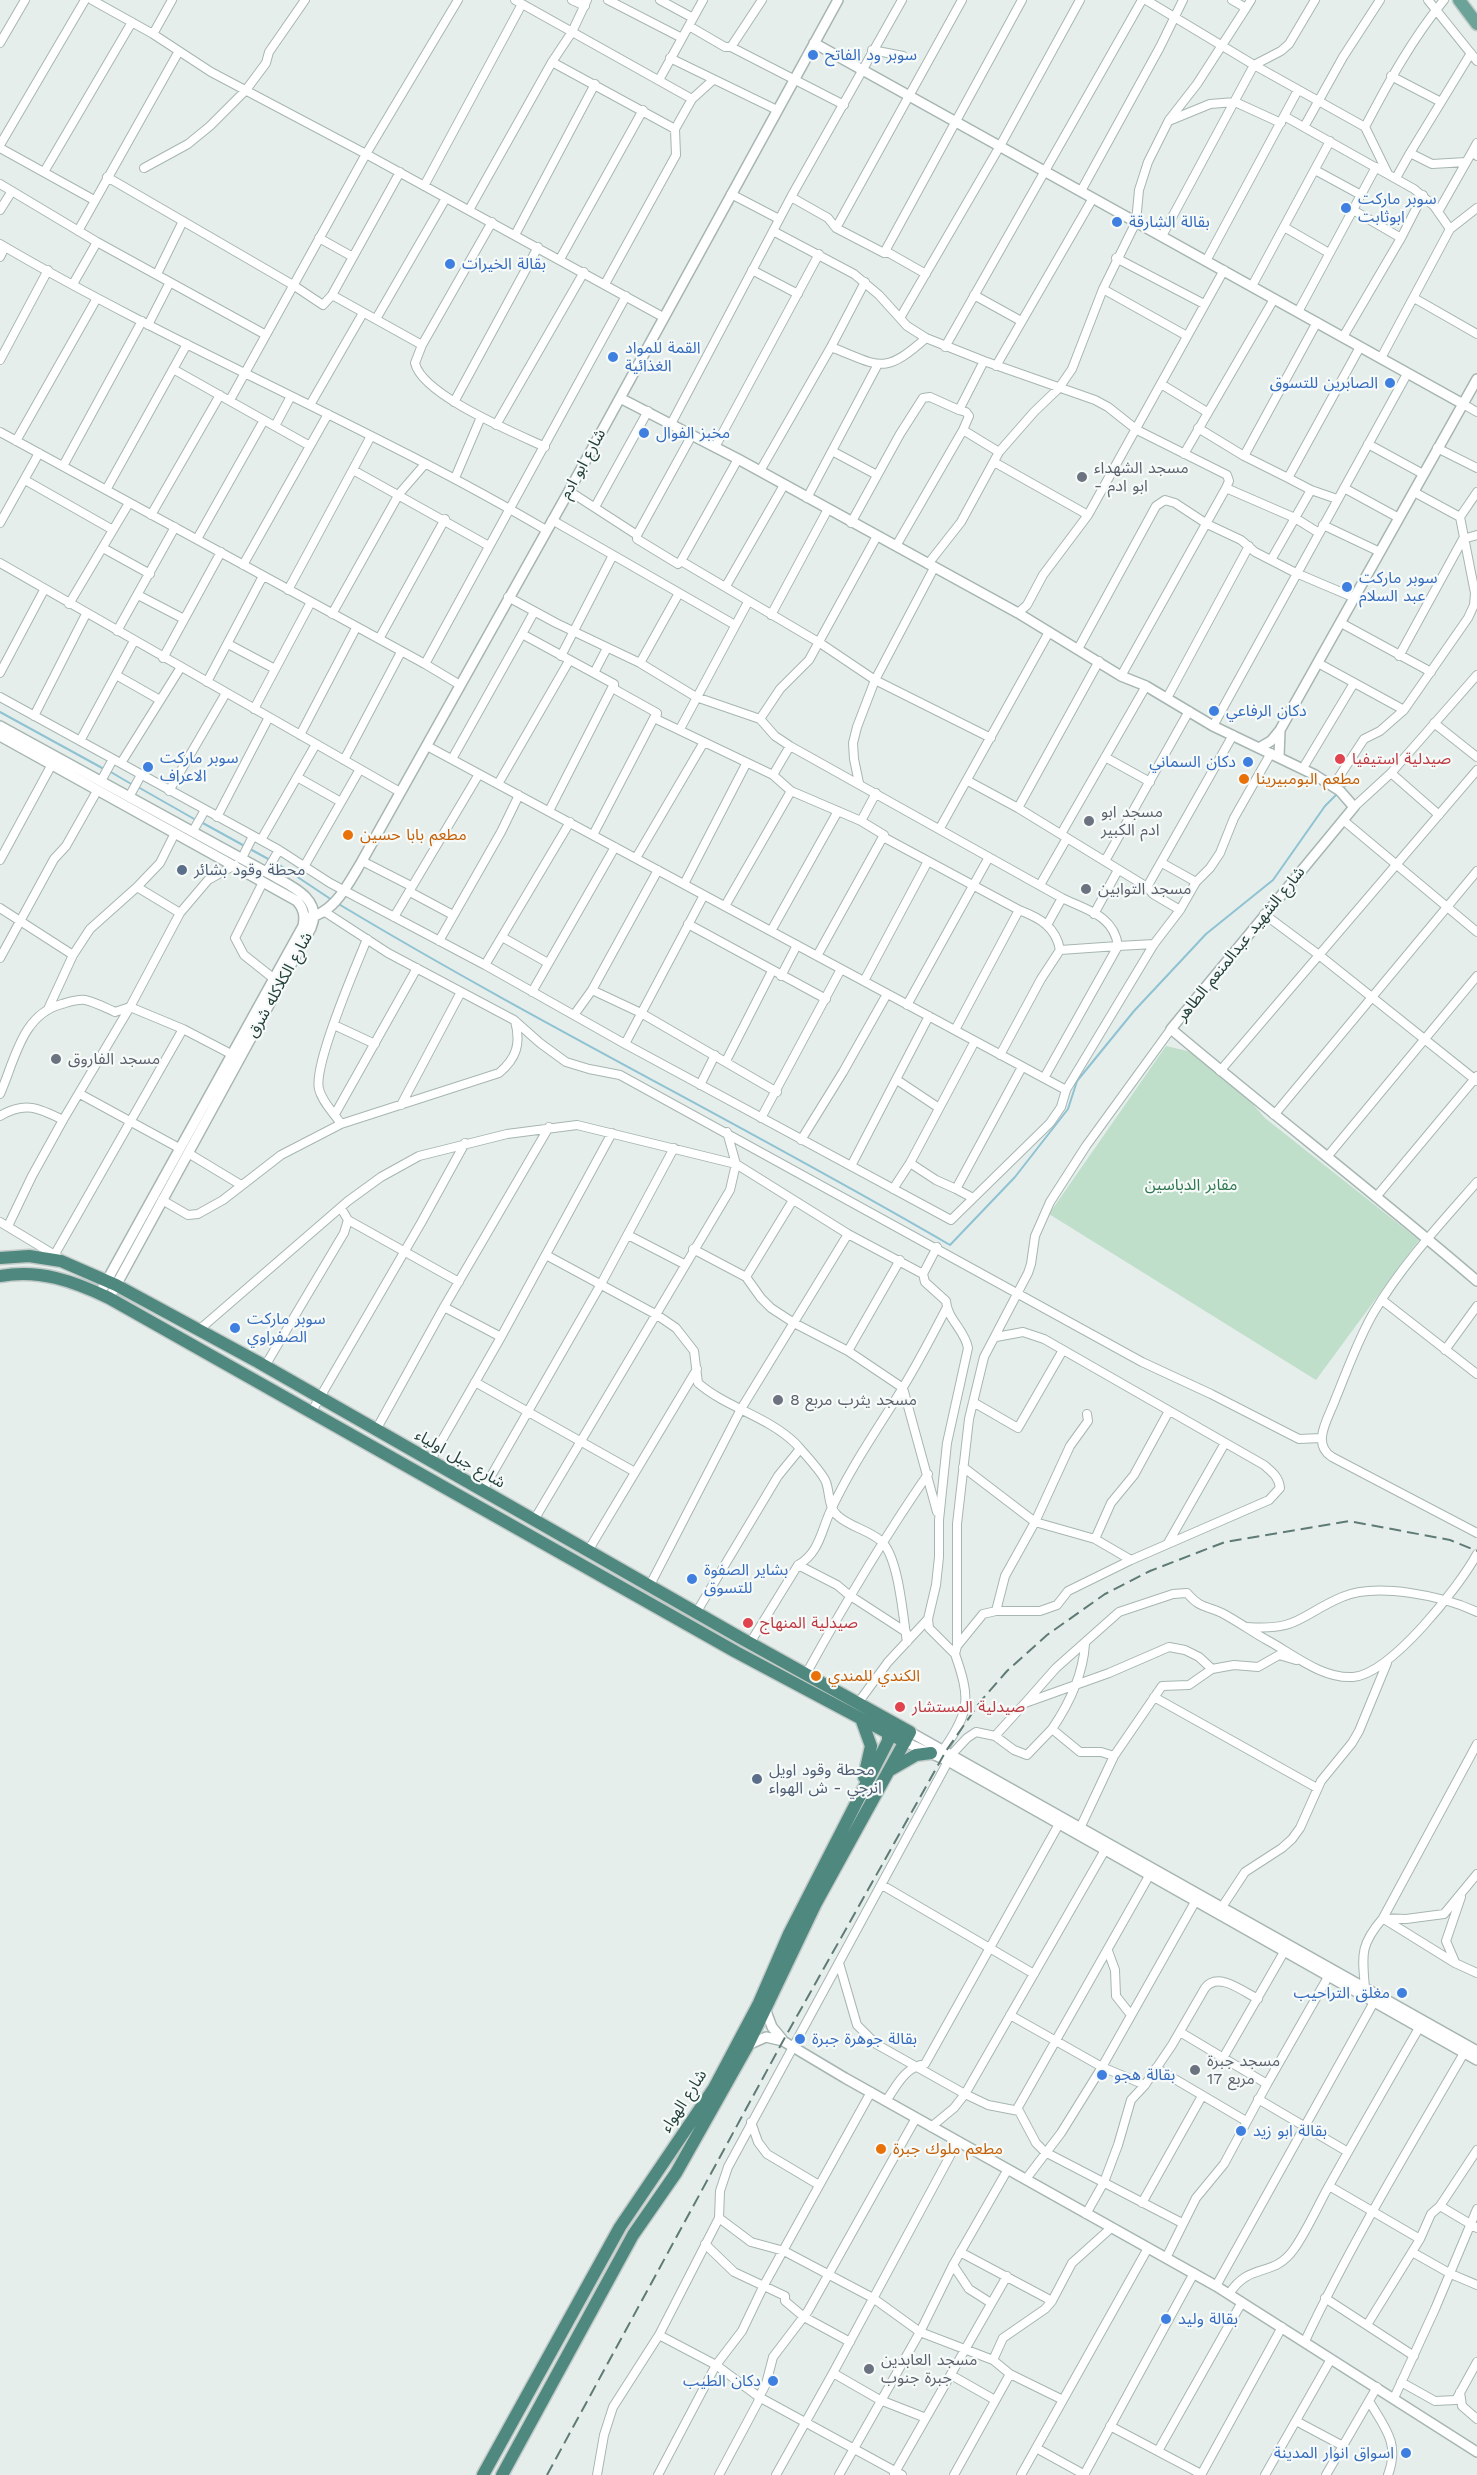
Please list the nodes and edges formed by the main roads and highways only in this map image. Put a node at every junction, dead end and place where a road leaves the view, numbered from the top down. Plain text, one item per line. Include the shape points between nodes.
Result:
1 (1459, 0) edge
2 (1477, 24) edge
3 (0, 1258) edge
4 (0, 1276) edge
5 (862, 1720) junction
6 (892, 1727) junction
7 (943, 1754) road end
8 (889, 1770) junction
9 (858, 1799) junction
10 (483, 2475) edge
11 (502, 2475) edge

1 - 2 main road
3 - 6 highway, شارع جبل اولياء via 58,1257 111,1282 858,1703
4 - 5 highway, شارع جبل اولياء via 47,1275 104,1295
5 - 6 highway, شارع جبل اولياء
5 - 9 highway via 871,1746
6 - 8 highway, شارع الهواء via 907,1737
6 - 9 highway, شارع الهواء
7 - 8 highway via 912,1757
8 - 11 highway, شارع الهواء via 816,1904 748,2045 676,2173 633,2235
9 - 10 highway, شارع الهواء via 714,2088 620,2227

